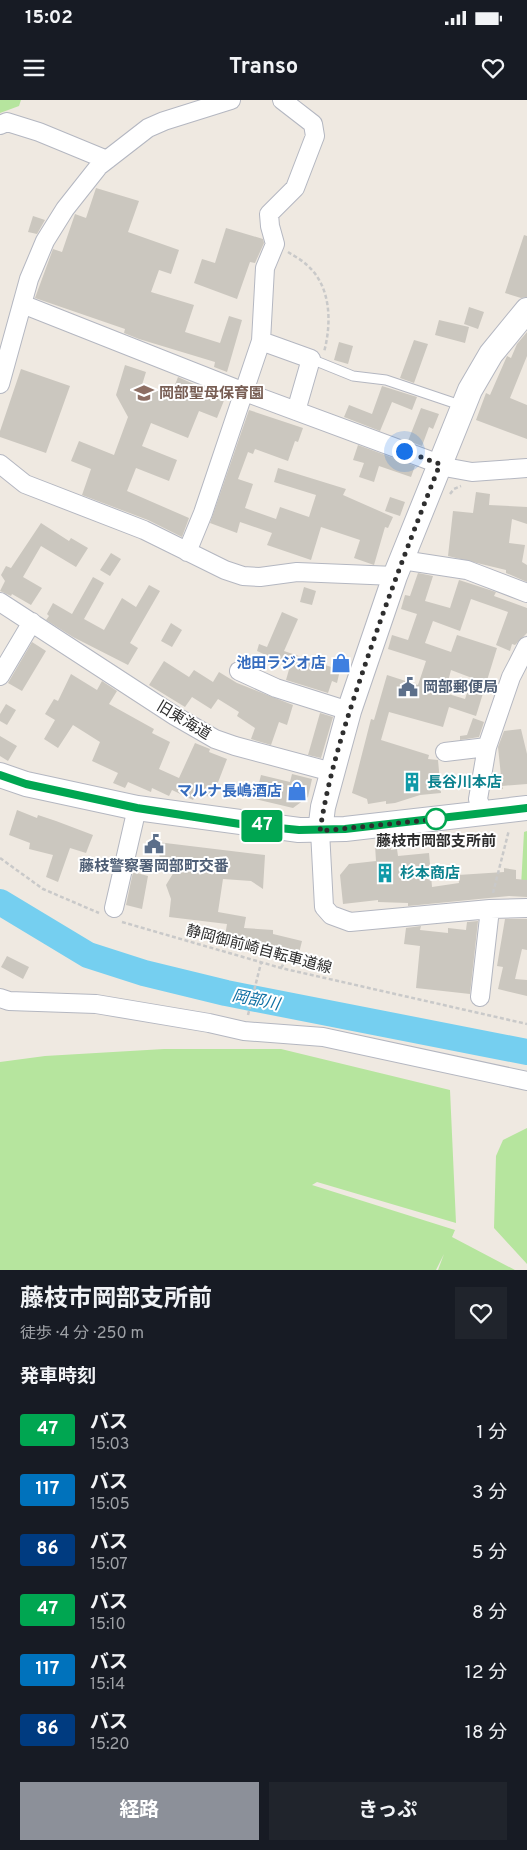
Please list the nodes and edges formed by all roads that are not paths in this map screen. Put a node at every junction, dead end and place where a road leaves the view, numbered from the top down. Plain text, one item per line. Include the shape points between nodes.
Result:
1 (231, 100) edge
2 (282, 100) edge
3 (0, 125) edge
4 (107, 160) junction
5 (22, 304) junction
6 (527, 310) edge
7 (261, 341) junction
8 (2, 361) edge
9 (316, 361) junction
10 (0, 384) edge
11 (242, 391) junction
12 (464, 407) junction
13 (296, 411) junction
14 (0, 464) edge
15 (440, 464) junction
16 (527, 468) edge
17 (187, 552) junction
18 (399, 568) junction
19 (527, 593) edge
20 (0, 602) edge
21 (32, 622) junction
22 (527, 646) edge
23 (239, 671) dead end
24 (0, 676) edge
25 (350, 711) junction
26 (487, 747) junction
27 (445, 752) dead end
28 (332, 772) junction
29 (0, 775) edge
30 (137, 808) junction
31 (527, 808) edge
32 (483, 813) junction
33 (320, 831) junction
34 (527, 908) edge
35 (490, 909) junction
36 (112, 915) road end
37 (480, 997) dead end
38 (0, 998) edge
39 (527, 1081) edge

1 - 4 street via 164,120 148,128
2 - 7 street via 313,124 315,136 295,188 269,214 275,244 265,268
3 - 4 street via 7,122 39,132
4 - 5 street via 65,208 45,241
5 - 8 street
5 - 11 street
6 - 12 street via 491,354
7 - 9 street
7 - 11 street
8 - 10 street
9 - 12 lane via 353,376 386,380
9 - 13 street
11 - 13 street
11 - 17 street via 203,513
12 - 15 street
13 - 15 street
14 - 17 street via 25,484 144,530
15 - 16 street via 472,472
15 - 18 street
17 - 18 street via 243,576
18 - 19 street via 467,570
18 - 25 street
20 - 21 street, 旧東海道
21 - 24 street
21 - 28 street, 旧東海道 via 215,739
22 - 26 street via 511,677
23 - 25 street via 276,688
25 - 28 street
26 - 27 street
26 - 32 street via 478,799
28 - 33 street
29 - 30 street via 26,784
30 - 33 street via 240,824
30 - 36 street
31 - 32 street
32 - 33 street
33 - 35 street via 324,907 331,916 350,922
34 - 35 street
35 - 37 street
38 - 39 street via 96,1004 244,1031 323,1037

